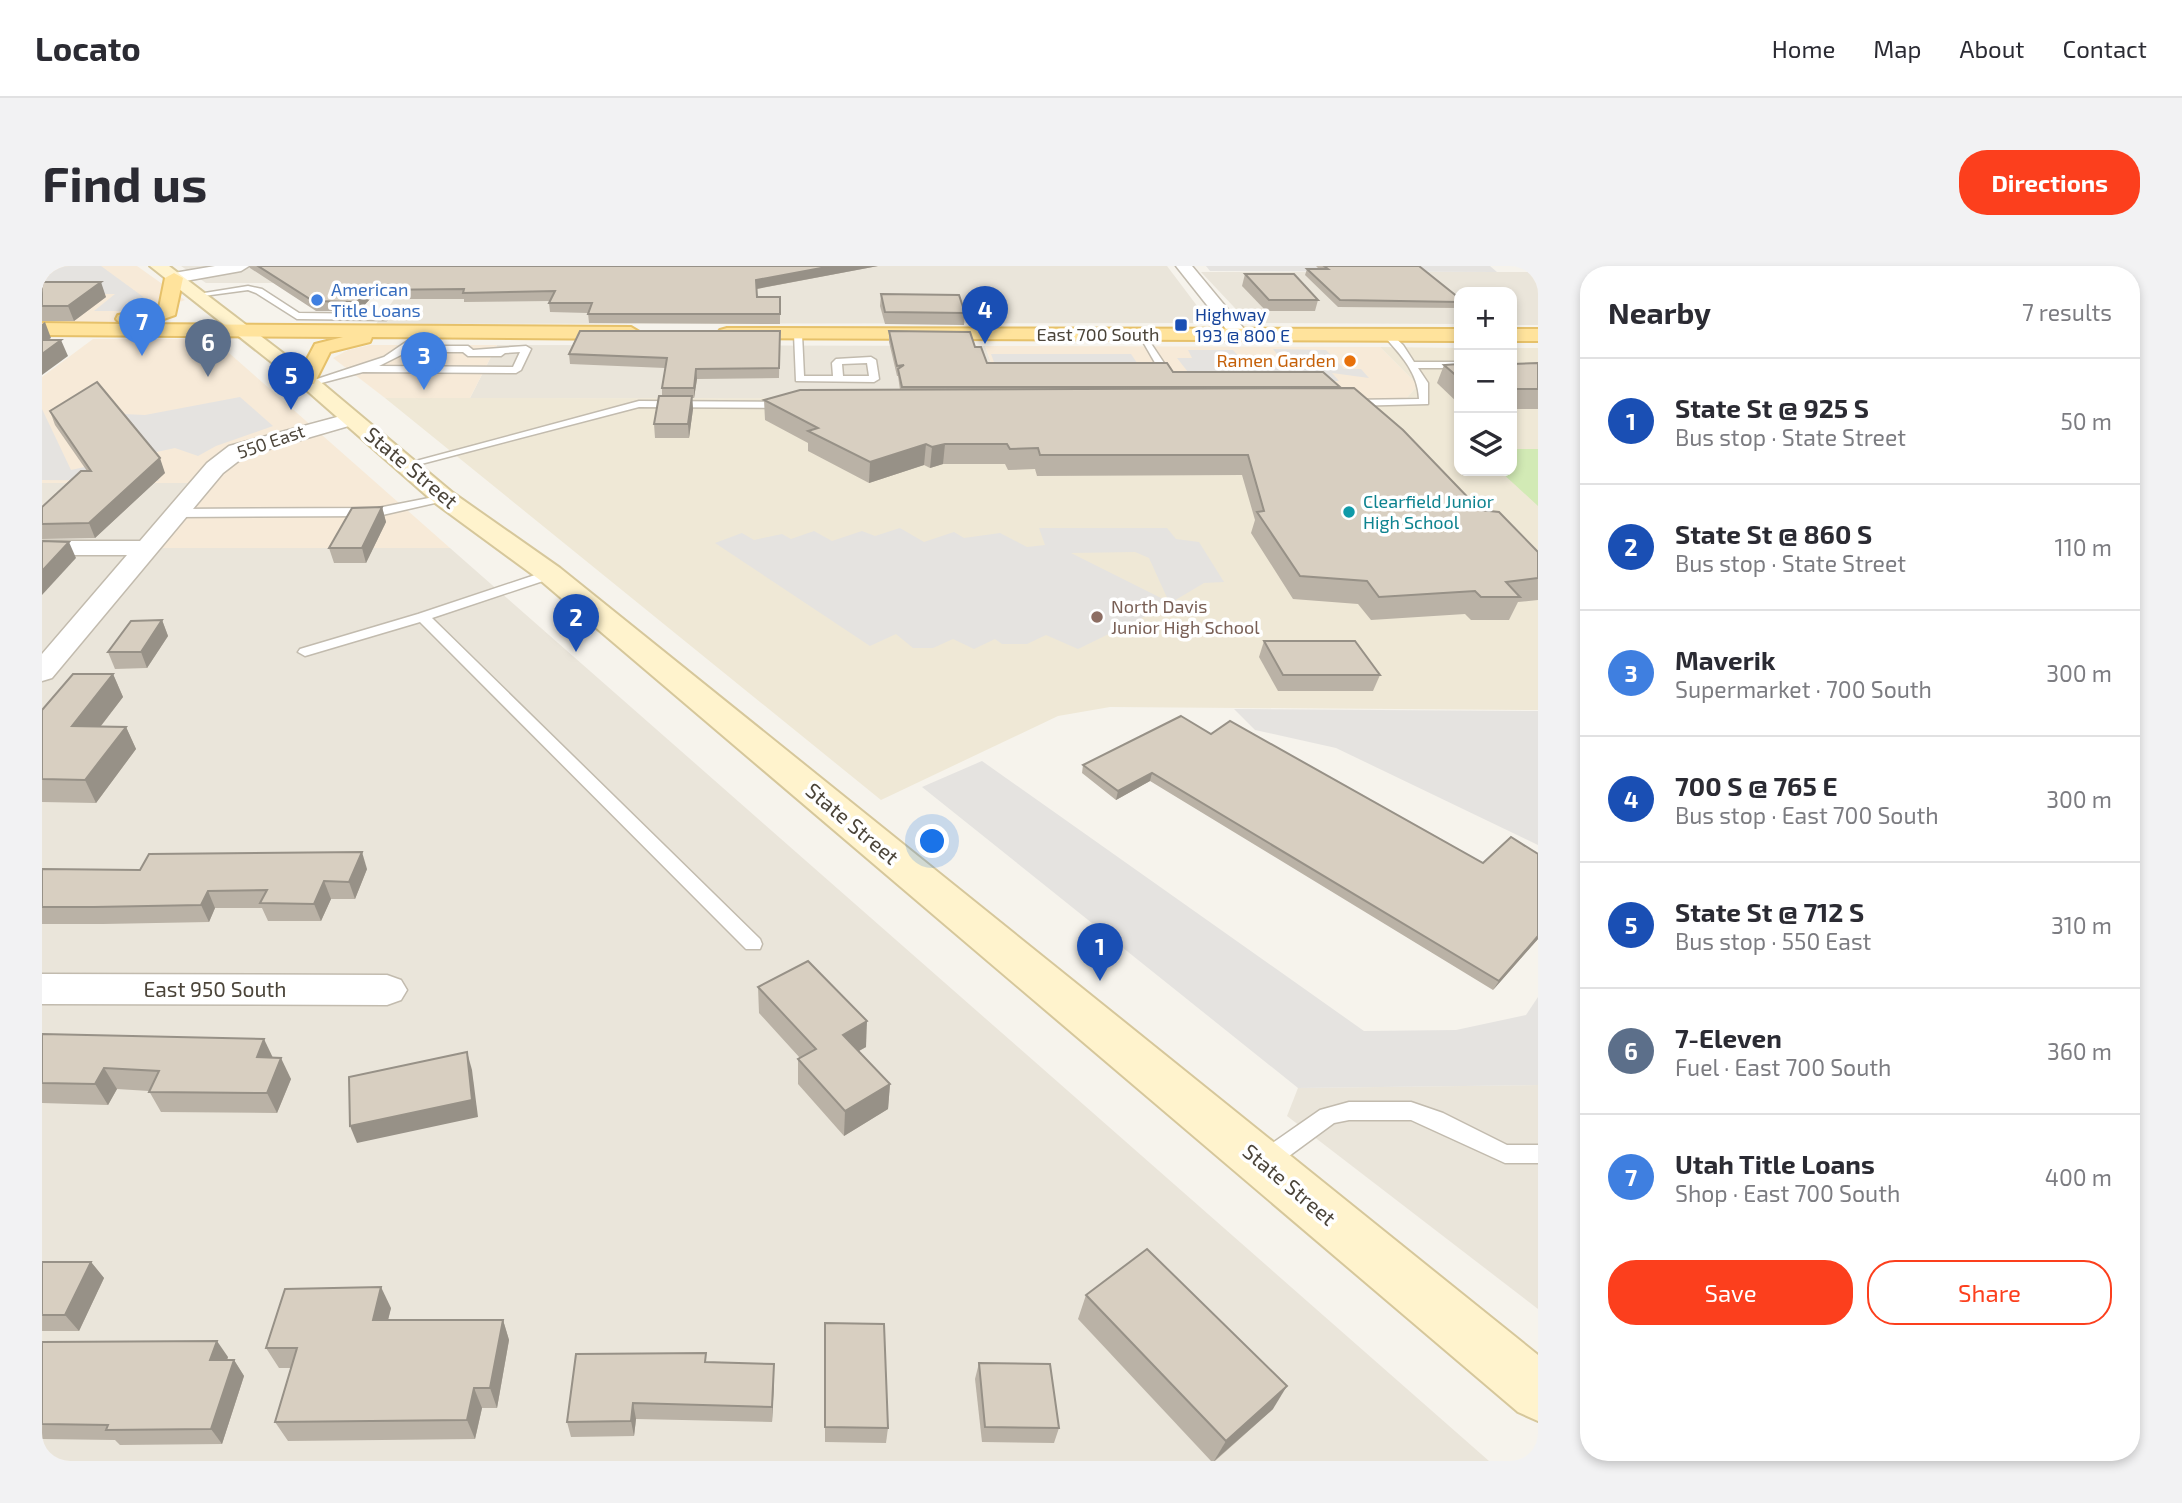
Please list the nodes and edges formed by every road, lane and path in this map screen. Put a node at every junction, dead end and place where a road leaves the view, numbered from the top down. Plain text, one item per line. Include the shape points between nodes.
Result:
1 (158, 266) edge
2 (241, 266) edge
3 (1184, 266) edge
4 (174, 278) junction
5 (196, 295) junction
6 (396, 306) dead end
7 (384, 327) junction
8 (43, 329) edge
9 (243, 330) junction
10 (425, 332) junction
11 (652, 333) edge
12 (705, 334) edge
13 (798, 334) junction
14 (1239, 334) junction
15 (1141, 335) junction
16 (1387, 335) junction
17 (1454, 335) edge
18 (1517, 335) edge
19 (1538, 335) edge
20 (402, 351) junction
21 (468, 353) junction
22 (501, 353) junction
23 (381, 360) junction
24 (1410, 365) junction
25 (1454, 365) edge
26 (1161, 366) edge
27 (362, 369) junction
28 (307, 376) junction
29 (838, 379) junction
30 (1340, 404) edge
31 (805, 405) edge
32 (352, 419) junction
33 (406, 465) junction
34 (444, 498) junction
35 (176, 513) junction
36 (42, 548) edge
37 (147, 548) junction
38 (550, 575) junction
39 (423, 617) junction
40 (305, 652) dead end
41 (46, 662) edge
42 (753, 944) dead end
43 (42, 989) edge
44 (387, 990) dead end
45 (1538, 1154) edge
46 (1262, 1163) junction
47 (1538, 1392) edge

1 - 4 main road, State Street
2 - 4 street
3 - 14 street
4 - 5 main road, State Street
4 - 8 main road via 170,309 164,314
5 - 7 lane via 248,288 297,316
5 - 9 main road, State Street
6 - 7 lane
7 - 9 main road
7 - 10 main road
7 - 28 main road via 325,347
8 - 9 main road
9 - 28 main road, State Street
10 - 20 lane
10 - 22 main road via 485,332
11 - 22 main road
12 - 13 main road, East 700 South
13 - 15 main road, East 700 South
13 - 29 lane via 799,379
14 - 15 main road, East 700 South
14 - 16 main road, East 700 South
15 - 26 lane
16 - 17 main road, East 700 South
16 - 24 lane
18 - 19 main road
20 - 21 lane via 468,349
20 - 23 lane
20 - 23 lane via 419,357
21 - 22 lane
21 - 22 lane via 447,357
22 - 27 lane
23 - 27 lane
24 - 25 lane
24 - 30 lane via 1423,383 1424,402
27 - 28 lane
28 - 32 main road, State Street
29 - 29 lane via 874,379 872,360 839,361
31 - 33 lane via 639,404
32 - 33 main road, State Street
32 - 35 street, 550 East via 237,452 215,468
33 - 34 main road, State Street
34 - 35 lane via 378,512
34 - 38 main road, State Street
35 - 37 street, 550 East
36 - 37 street
37 - 41 street, 550 East
38 - 39 lane
38 - 46 main road, State Street
39 - 40 lane
39 - 42 lane
43 - 44 street, East 950 South
45 - 46 lane via 1505,1154 1411,1111 1349,1111 1328,1116
46 - 47 main road, State Street

